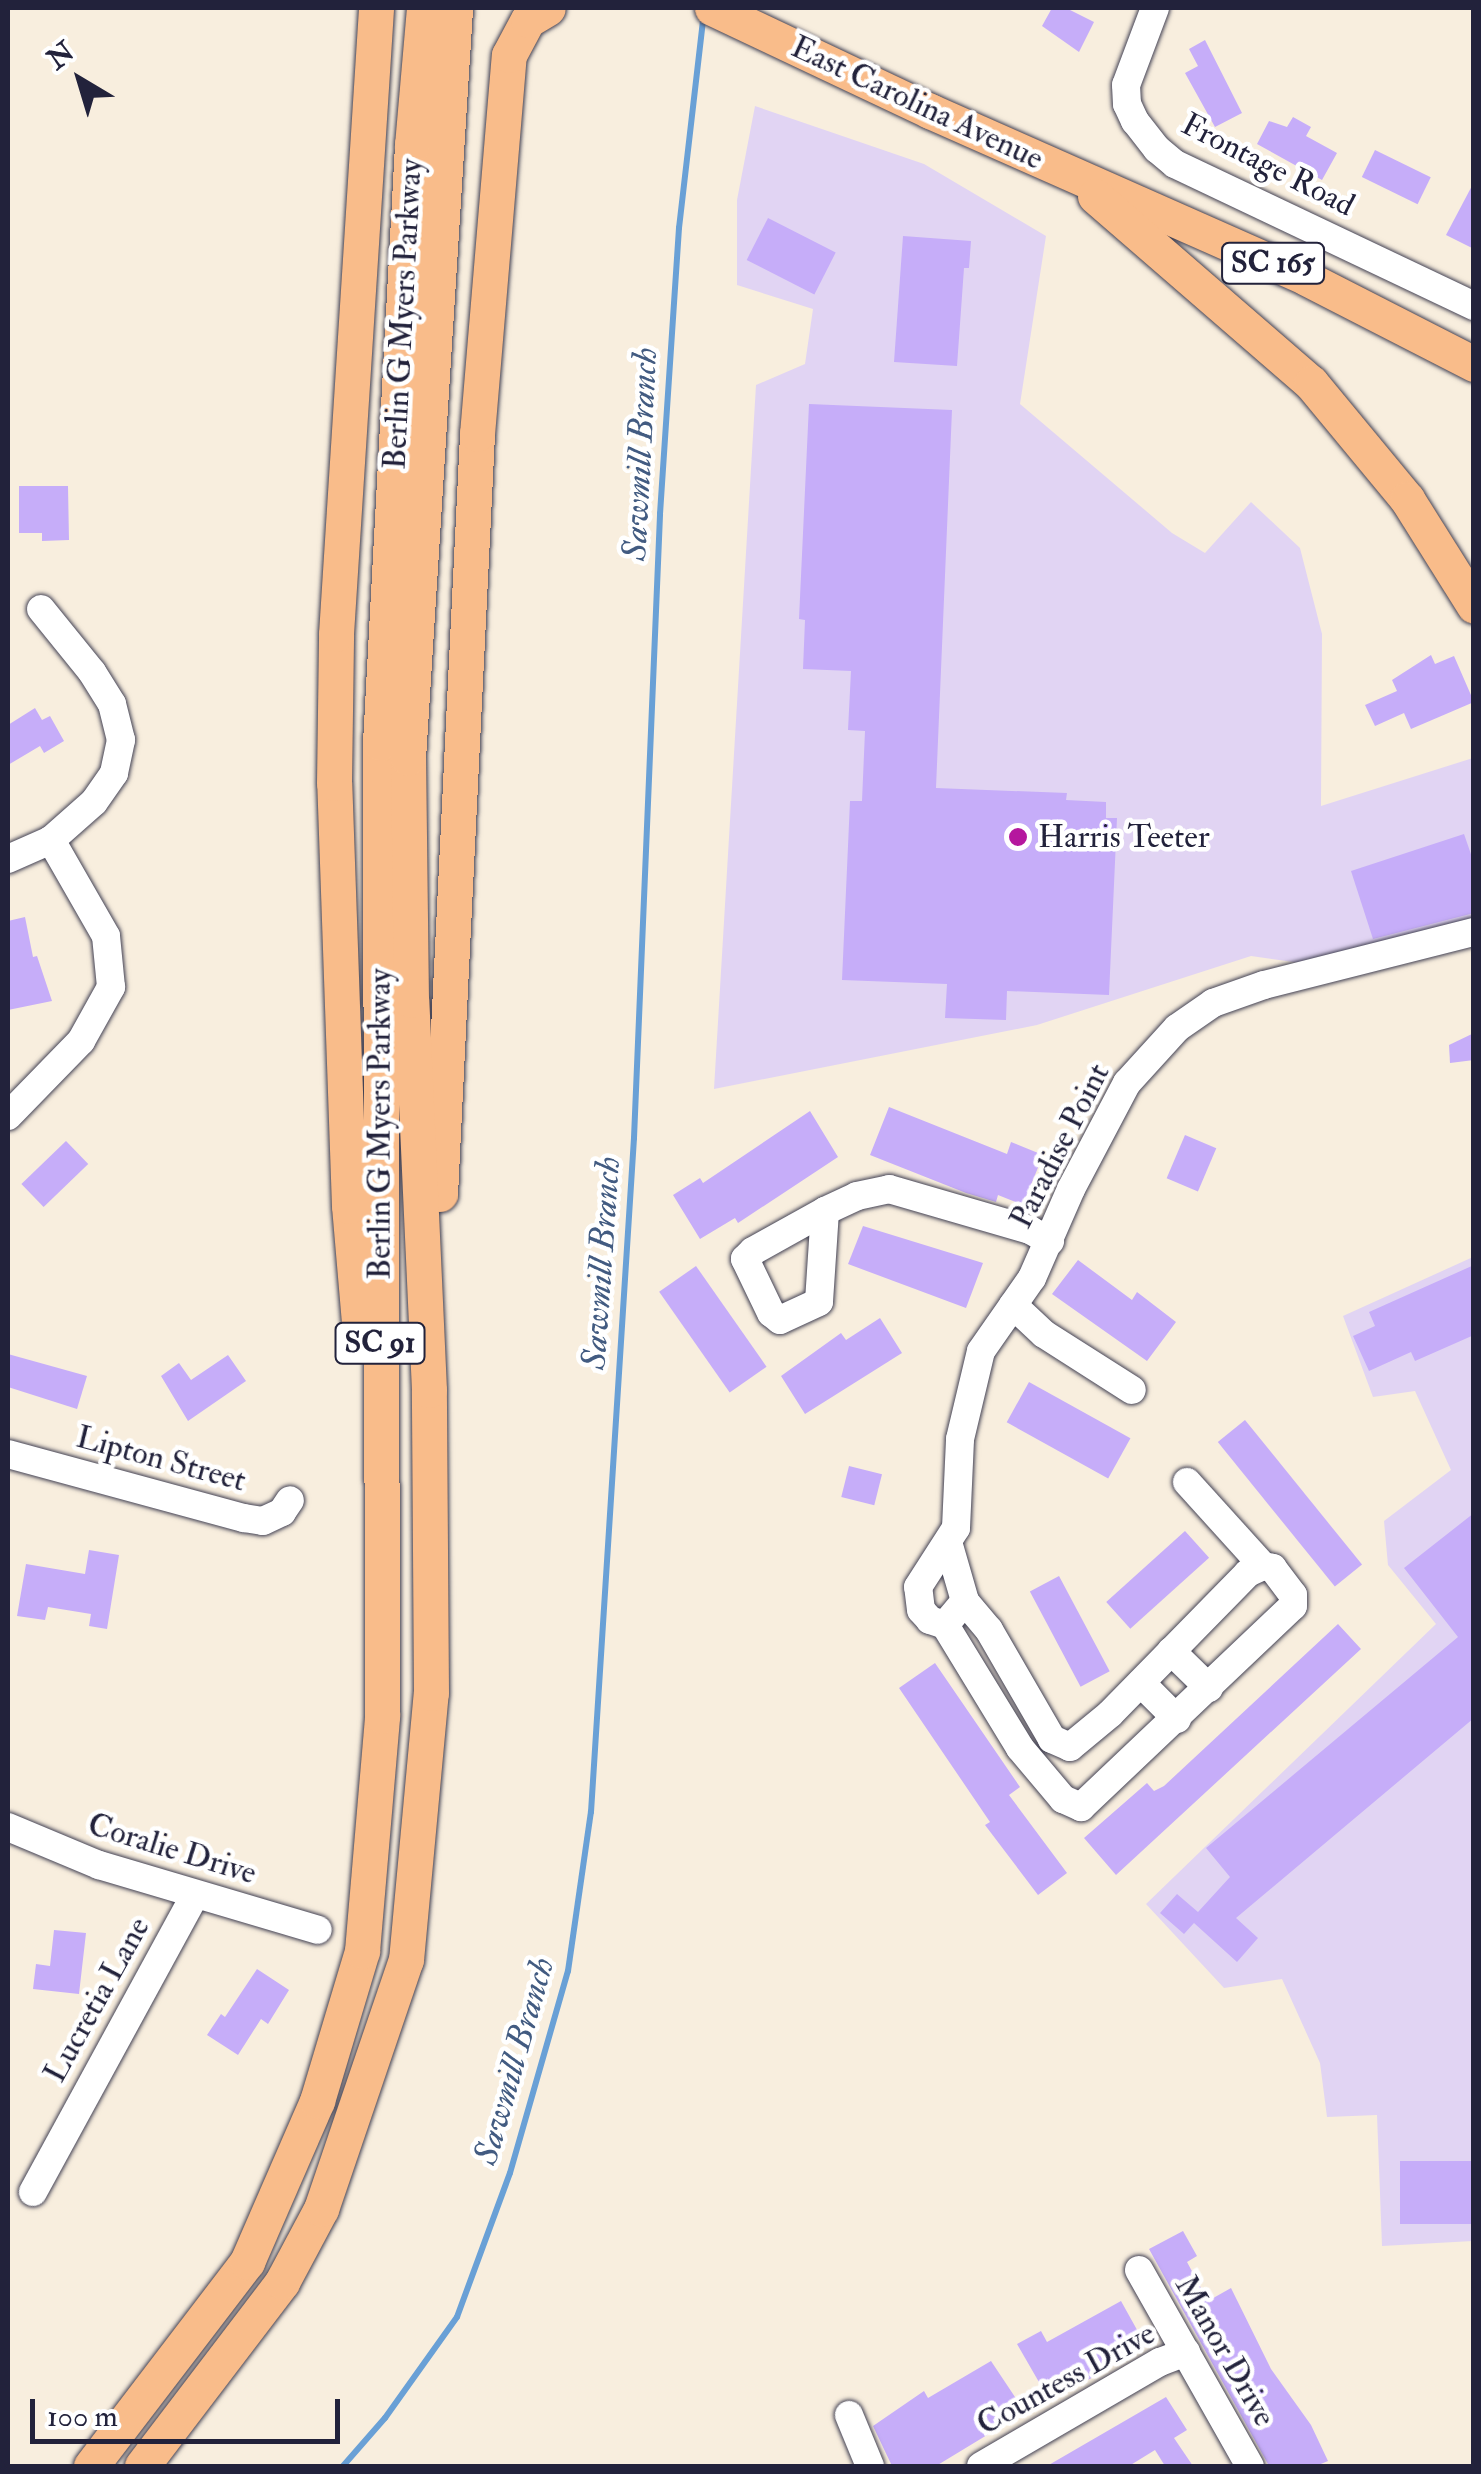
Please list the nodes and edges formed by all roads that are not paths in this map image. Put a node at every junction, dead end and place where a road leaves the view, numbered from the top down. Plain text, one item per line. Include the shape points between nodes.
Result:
1 (376, 8) edge
2 (424, 8) edge
3 (455, 8) edge
4 (504, 8) edge
5 (548, 8) edge
6 (726, 14) edge
7 (1152, 14) edge
8 (509, 55) junction
9 (428, 146) junction
10 (1068, 173) junction
11 (1474, 306) edge
12 (1474, 364) edge
13 (1474, 606) edge
14 (41, 609) dead end
15 (51, 840) junction
16 (8, 859) edge
17 (1474, 932) edge
18 (8, 1116) edge
19 (826, 1211) dead end
20 (1050, 1241) junction
21 (1012, 1305) junction
22 (430, 1390) junction
23 (1132, 1390) dead end
24 (8, 1454) edge
25 (1187, 1482) dead end
26 (290, 1500) dead end
27 (948, 1542) junction
28 (380, 1564) junction
29 (1263, 1566) junction
30 (966, 1601) junction
31 (946, 1625) junction
32 (1171, 1651) junction
33 (1140, 1682) junction
34 (1208, 1688) junction
35 (1177, 1719) junction
36 (8, 1827) edge
37 (195, 1895) junction
38 (318, 1930) dead end
39 (33, 2192) dead end
40 (248, 2262) junction
41 (1139, 2270) dead end
42 (282, 2282) junction
43 (1186, 2352) junction
44 (849, 2414) dead end
45 (92, 2466) edge
46 (142, 2466) edge
47 (870, 2466) edge
48 (981, 2466) edge
49 (1250, 2466) edge

1 - 28 main road via 343,468 334,783 348,1206
2 - 9 main road, Berlin G Myers Parkway / SC 91
3 - 9 main road, Berlin G Myers Parkway / SC 91
4 - 8 main road
5 - 8 main road via 528,20
6 - 10 main road, East Carolina Avenue
7 - 11 street, Frontage Road via 1126,85 1127,104 1157,149 1175,164
8 - 22 main road via 477,434
9 - 22 main road, Berlin G Myers Parkway / SC 91 via 408,758
9 - 28 main road, Berlin G Myers Parkway / SC 91 via 380,743
10 - 12 main road, SC 165 via 1306,278
10 - 13 main road, SC 165 via 1312,383 1406,499
14 - 15 street via 112,704 121,740 106,789
15 - 16 street
15 - 18 street via 106,936 111,987 81,1041
17 - 20 street, Paradise Point via 1264,984 1194,1014 1127,1083
19 - 20 street via 888,1189
20 - 21 street, Paradise Point
21 - 23 street via 1044,1334
21 - 27 street, Paradise Point via 987,1338 966,1404 956,1528
22 - 42 main road, Berlin G Myers Parkway / SC 91 via 431,1692 406,1960 320,2209
24 - 26 street, Lipton Street via 264,1521
25 - 29 street
27 - 30 street, Paradise Point
27 - 31 street, Paradise Point via 918,1587 921,1610
28 - 40 main road, Berlin G Myers Parkway / SC 91 via 382,1716 362,1952 317,2100
29 - 32 street via 1248,1573
29 - 34 street via 1287,1582 1293,1606
30 - 31 street
30 - 33 street, Paradise Point via 1060,1745 1077,1743
31 - 35 street via 1020,1748 1071,1806 1089,1803
32 - 33 street
32 - 34 street
33 - 35 street
34 - 35 street
36 - 37 street, Coralie Drive
37 - 38 street, Coralie Drive
37 - 39 street, Lucretia Lane
40 - 42 main road
40 - 45 main road, Berlin G Myers Parkway / SC 91
41 - 43 street, Manor Drive
42 - 46 main road, Berlin G Myers Parkway / SC 91
43 - 48 street, Countess Drive
43 - 49 street, Manor Drive
44 - 47 street

